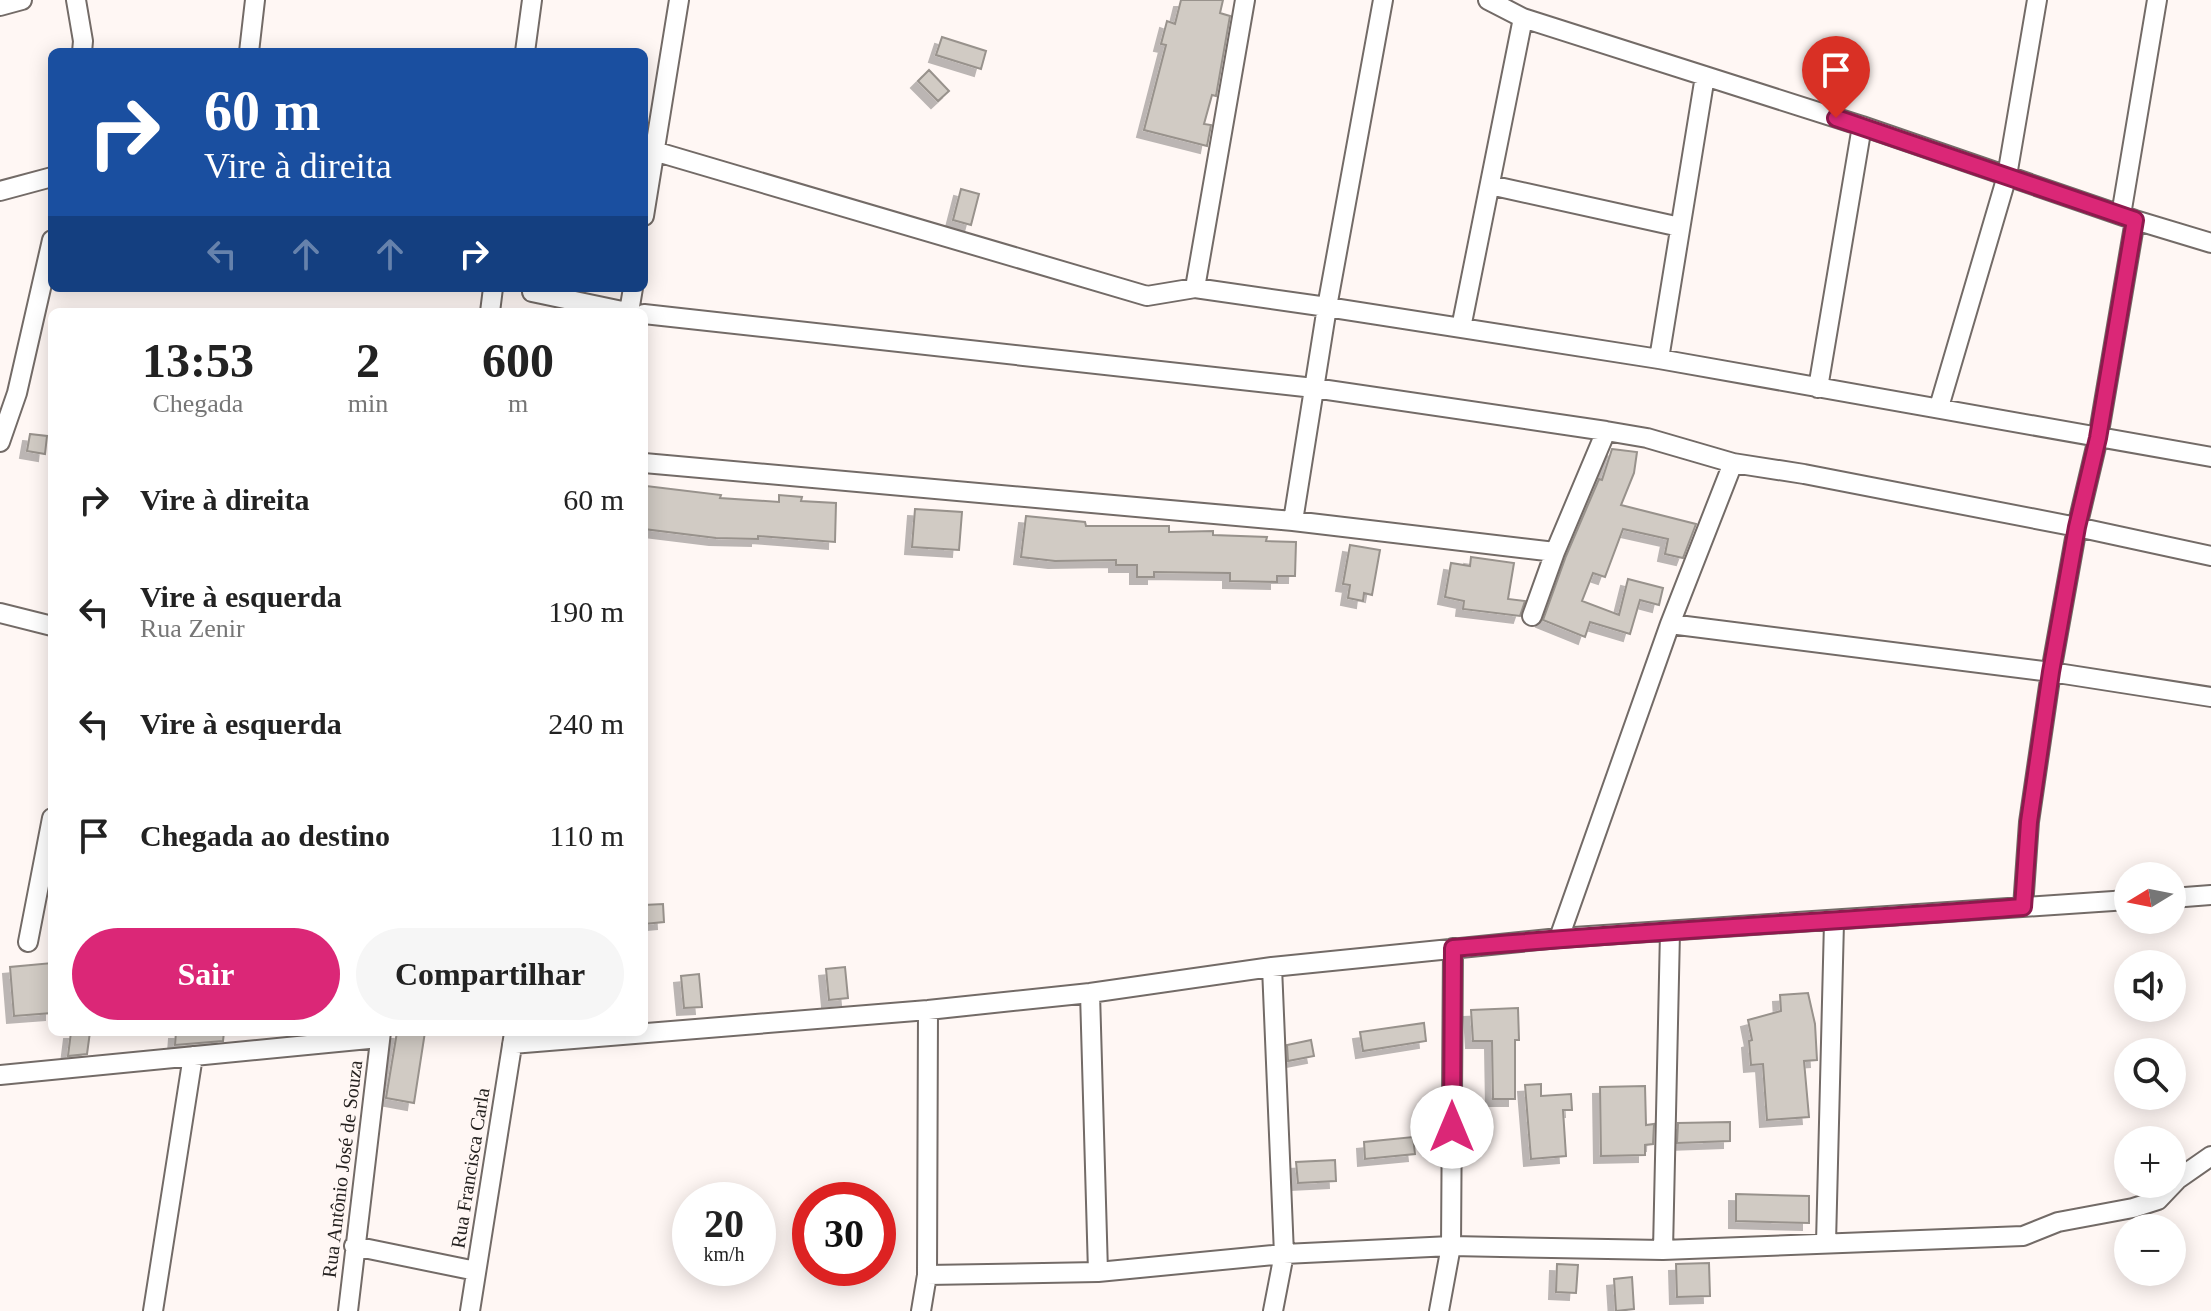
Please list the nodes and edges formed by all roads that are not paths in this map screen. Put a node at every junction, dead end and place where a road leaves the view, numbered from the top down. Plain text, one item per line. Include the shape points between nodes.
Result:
1 (22, 0) edge
2 (76, 0) edge
3 (255, 0) edge
4 (532, 0) edge
5 (679, 0) edge
6 (1245, 0) edge
7 (1383, 0) edge
8 (1488, 0) edge
9 (2037, 0) edge
10 (2157, 0) edge
11 (0, 6) edge
12 (1523, 18) junction
13 (82, 48) edge
14 (249, 48) edge
15 (526, 48) edge
16 (1705, 76) junction
17 (1862, 126) junction
18 (654, 151) junction
19 (2007, 176) junction
20 (48, 178) edge
21 (1490, 185) junction
22 (648, 190) edge
23 (0, 191) edge
24 (2128, 217) junction
25 (1680, 227) junction
26 (2211, 243) edge
27 (48, 254) edge
28 (1195, 288) junction
29 (532, 292) dead end
30 (1327, 307) junction
31 (609, 308) edge
32 (648, 314) edge
33 (1461, 328) junction
34 (1659, 359) junction
35 (1314, 388) junction
36 (1818, 388) junction
37 (9, 395) edge
38 (1939, 407) junction
39 (1606, 431) junction
40 (2098, 438) junction
41 (0, 442) edge
42 (2211, 457) edge
43 (648, 463) edge
44 (1733, 463) junction
45 (1293, 521) junction
46 (2077, 527) junction
47 (1555, 552) junction
48 (2211, 556) edge
49 (0, 613) edge
50 (1532, 616) dead end
51 (1670, 624) junction
52 (48, 625) edge
53 (2051, 672) junction
54 (2211, 697) edge
55 (48, 839) edge
56 (2211, 895) edge
57 (2186, 897) edge
58 (2114, 901) edge
59 (2023, 907) junction
60 (1834, 922) junction
61 (1670, 932) junction
62 (1559, 938) junction
63 (28, 942) dead end
64 (1453, 948) junction
65 (1272, 967) junction
66 (1090, 993) junction
67 (928, 1010) junction
68 (648, 1029) edge
69 (371, 1036) edge
70 (380, 1036) edge
71 (543, 1036) edge
72 (513, 1038) edge
73 (193, 1056) junction
74 (0, 1075) edge
75 (2211, 1156) edge
76 (1826, 1243) junction
77 (354, 1246) junction
78 (1451, 1246) junction
79 (1663, 1250) junction
80 (1284, 1254) junction
81 (476, 1271) junction
82 (1098, 1272) junction
83 (927, 1275) junction
84 (153, 1311) edge
85 (348, 1311) edge
86 (470, 1311) edge
87 (921, 1311) edge
88 (1273, 1311) edge
89 (1439, 1311) edge

1 - 11 street
2 - 13 street
3 - 14 street
4 - 15 street
5 - 18 street
6 - 28 street
7 - 30 street
8 - 12 street
9 - 19 street
10 - 24 street
12 - 16 street
12 - 21 street
16 - 17 street
16 - 25 street
17 - 19 street
17 - 36 street
18 - 22 street
18 - 28 street via 1147,296
19 - 24 street
19 - 38 street
20 - 23 street
21 - 25 street
21 - 33 street
24 - 26 street
24 - 40 street
25 - 34 street
27 - 37 street
28 - 30 street
29 - 31 street
30 - 33 street
30 - 35 street
32 - 35 street
33 - 34 street
34 - 36 street
35 - 39 street
35 - 45 street
36 - 38 street
37 - 41 street
38 - 40 street
39 - 44 street
39 - 47 street
40 - 42 street
40 - 46 street
43 - 45 street
44 - 46 street
44 - 51 street
45 - 47 street
46 - 48 street
46 - 53 street
47 - 50 street
49 - 52 street
51 - 53 street
51 - 62 street
53 - 54 street
53 - 59 street via 2029,822
55 - 63 street
56 - 57 street
58 - 59 street
59 - 60 street
60 - 61 street
60 - 76 street
61 - 62 street
61 - 79 street
62 - 64 street
64 - 65 street
64 - 78 street
65 - 66 street
65 - 80 street
66 - 67 street
66 - 82 street
67 - 68 street
67 - 83 street
69 - 73 street
70 - 77 street, Rua Antônio José de Souza
71 - 72 street
72 - 81 street, Rua Francisca Carla
73 - 74 street
73 - 84 street
75 - 76 street via 2158,1200 2058,1222 2023,1236
76 - 79 street
77 - 81 street
77 - 85 street, Rua Antônio José de Souza
78 - 79 street
78 - 80 street
78 - 89 street
80 - 82 street
80 - 88 street
81 - 86 street, Rua Francisca Carla
82 - 83 street
83 - 87 street

